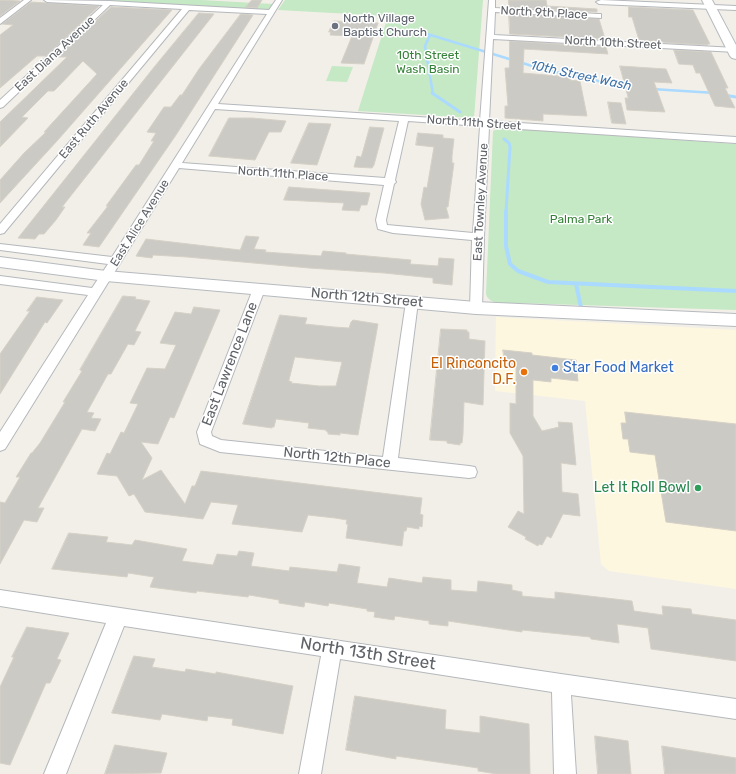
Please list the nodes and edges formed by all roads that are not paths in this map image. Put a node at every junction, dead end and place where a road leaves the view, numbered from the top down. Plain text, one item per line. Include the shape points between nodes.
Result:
1 (28, 0) edge
2 (46, 0) edge
3 (492, 0) edge
4 (599, 2) dead end
5 (109, 3) junction
6 (708, 3) edge
7 (274, 4) edge
8 (188, 7) junction
9 (736, 8) edge
10 (491, 10) junction
11 (598, 16) dead end
12 (0, 22) edge
13 (490, 36) junction
14 (735, 52) edge
15 (0, 105) edge
16 (212, 106) junction
17 (404, 118) junction
18 (485, 123) junction
19 (736, 140) edge
20 (175, 166) junction
21 (390, 182) junction
22 (0, 231) edge
23 (478, 237) junction
24 (0, 247) edge
25 (116, 261) junction
26 (0, 262) edge
27 (106, 276) junction
28 (0, 280) edge
29 (259, 289) junction
30 (95, 292) junction
31 (412, 302) junction
32 (476, 308) junction
33 (736, 320) edge
34 (205, 440) joint
35 (0, 445) edge
36 (390, 463) junction
37 (469, 472) dead end
38 (0, 598) edge
39 (118, 617) junction
40 (332, 648) junction
41 (561, 684) junction
42 (736, 709) edge
43 (55, 774) edge
44 (310, 774) edge
45 (566, 774) edge

1 - 12 street
2 - 5 street
3 - 10 street, East Townley Avenue
4 - 6 street
5 - 8 street
5 - 15 street, East Diana Avenue
6 - 9 street
6 - 14 street
7 - 8 street
7 - 16 street, East Alice Avenue
8 - 22 street, East Ruth Avenue
10 - 11 street, North 9th Place
10 - 13 street, East Townley Avenue
13 - 14 street, North 10th Street
13 - 18 street, East Townley Avenue
16 - 17 street, North 11th Street
16 - 20 street, East Alice Avenue
17 - 18 street, North 11th Street
17 - 21 street
18 - 19 street, North 11th Street
18 - 23 street, East Townley Avenue
20 - 21 street, North 11th Place
20 - 25 street, East Alice Avenue
21 - 23 street via 381,220 382,227
23 - 32 street, East Townley Avenue
24 - 25 street
25 - 27 street, East Alice Avenue
26 - 27 street, North 12th Street
27 - 29 street, North 12th Street
27 - 30 street, East Alice Avenue
28 - 30 street
29 - 31 street, North 12th Street
29 - 34 street, East Lawrence Lane via 204,432
30 - 35 street, East Alice Avenue
31 - 32 street, North 12th Street
31 - 36 street
32 - 33 street, North 12th Street
34 - 36 street, North 12th Place via 220,446
36 - 37 street, North 12th Place
38 - 39 street, North 13th Street
39 - 40 street, North 13th Street
39 - 43 street
40 - 41 street, North 13th Street
40 - 44 street
41 - 42 street, North 13th Street
41 - 45 street

